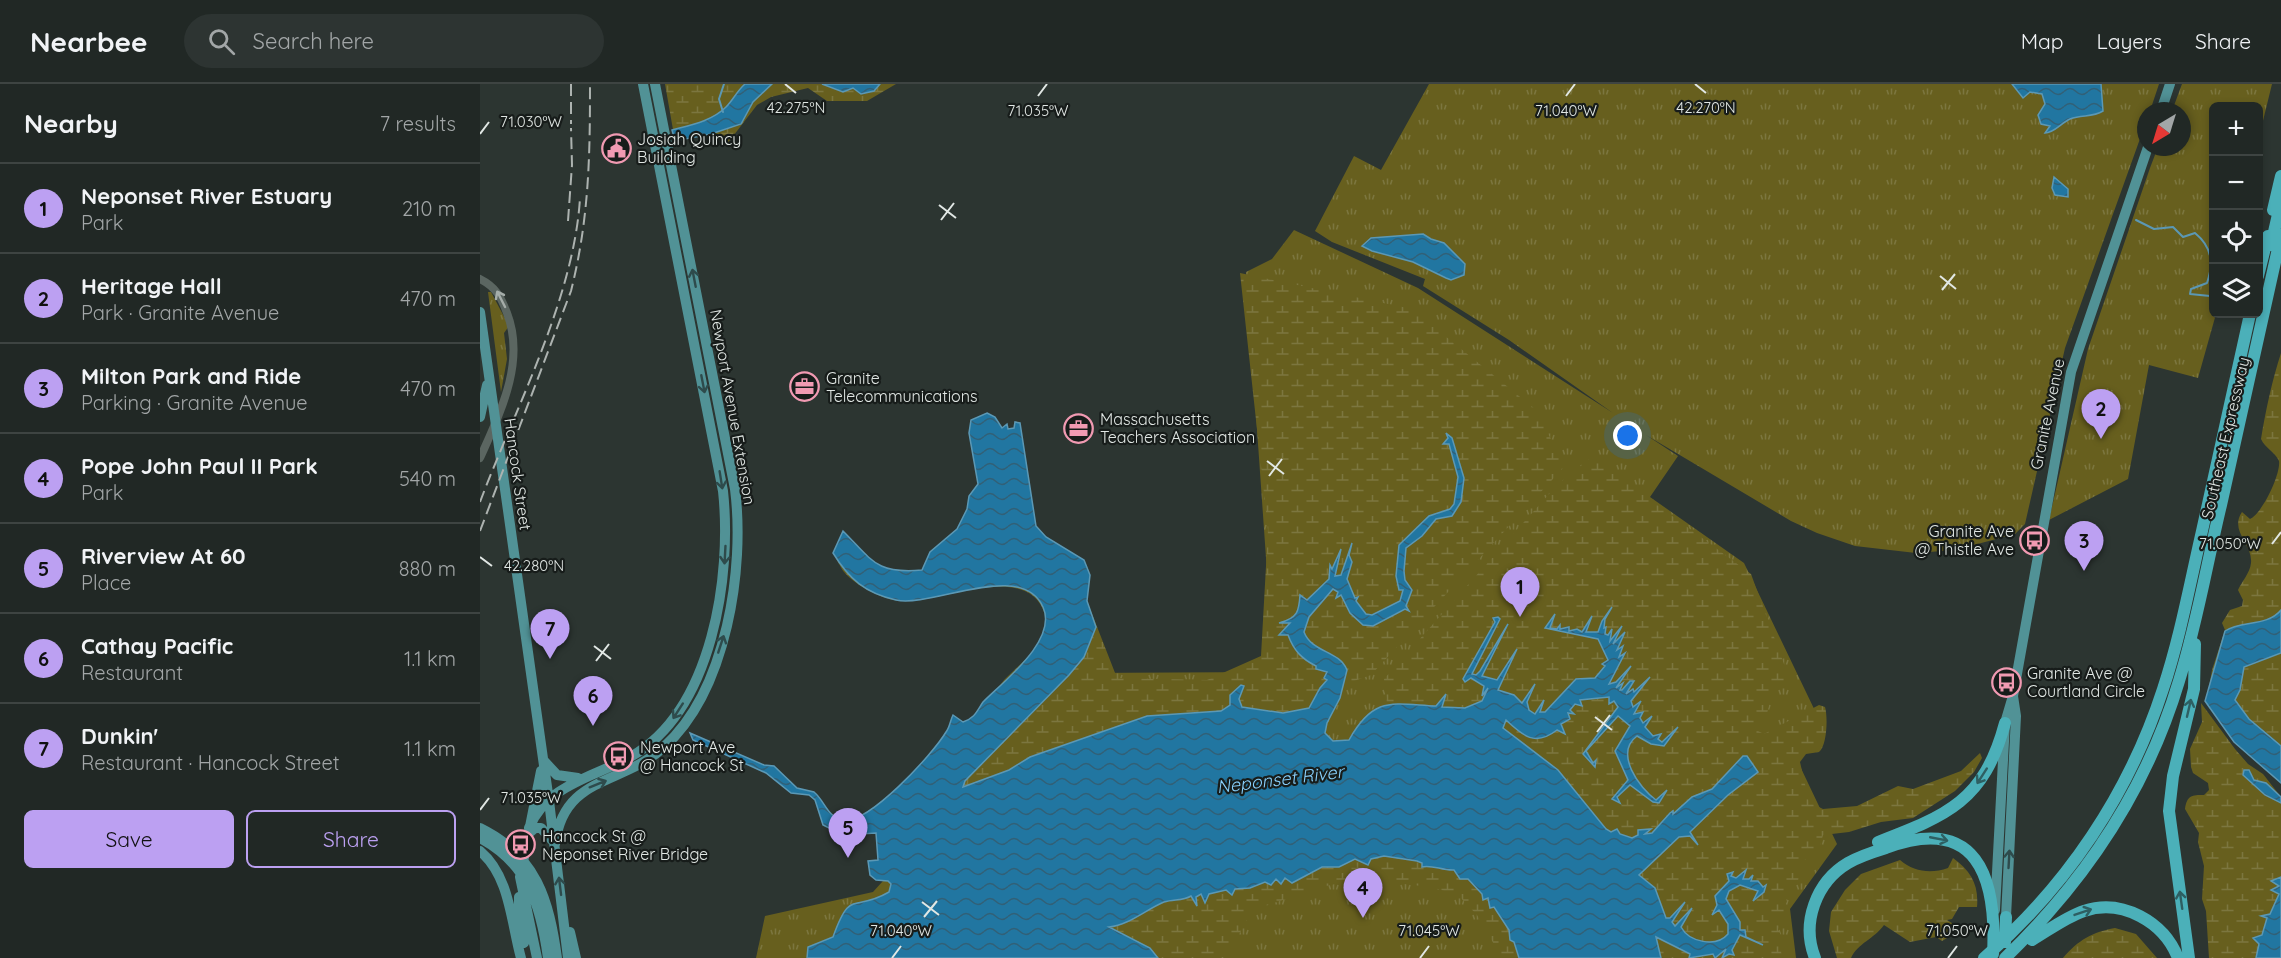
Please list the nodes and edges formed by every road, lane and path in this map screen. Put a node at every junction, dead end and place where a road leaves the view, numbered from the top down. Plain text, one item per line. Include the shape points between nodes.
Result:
1 (643, 84) edge
2 (656, 84) edge
3 (2170, 84) edge
4 (2164, 102) edge
5 (2145, 156) edge
6 (2281, 176) edge
7 (2281, 201) edge
8 (2281, 235) edge
9 (2262, 264) edge
10 (2281, 265) edge
11 (480, 279) edge
12 (2263, 283) edge
13 (480, 312) edge
14 (2249, 318) edge
15 (2255, 318) edge
16 (489, 376) junction
17 (480, 417) edge
18 (480, 458) edge
19 (2195, 644) junction
20 (2013, 696) junction
21 (2006, 723) junction
22 (542, 747) junction
23 (544, 760) junction
24 (587, 776) junction
25 (549, 801) junction
26 (480, 828) edge
27 (528, 831) junction
28 (480, 838) edge
29 (555, 844) junction
30 (480, 851) edge
31 (520, 881) junction
32 (563, 913) junction
33 (2001, 918) junction
34 (2024, 925) junction
35 (2032, 940) junction
36 (2018, 951) edge
37 (521, 958) edge
38 (528, 958) edge
39 (537, 958) edge
40 (548, 958) edge
41 (557, 958) edge
42 (567, 958) edge
43 (576, 958) edge
44 (1806, 958) edge
45 (1815, 958) edge
46 (1984, 958) edge
47 (1993, 958) edge
48 (2005, 958) edge
49 (2178, 958) edge
50 (2189, 958) edge

1 -> 24 main road, Newport Avenue Extension via 715,441 725,509 725,561 708,644 676,714 639,751
29 -> 2 main road, Newport Avenue Extension via 560,818 574,798 637,768 666,746 684,724 717,657 735,577 738,527 733,477
3 - 4 main road
5 - 20 main road, Granite Avenue via 2071,372
6 - 9 highway
7 - 12 highway
8 - 36 highway via 2192,634 2164,726 2136,786 2100,848
10 - 19 highway, Southeast Expressway
18 -> 11 street via 513,368 515,349 513,327 498,291
13 - 16 main road, Hancock Street
14 - 34 highway, Southeast Expressway via 2176,644 2155,712 2137,756 2103,819
15 - 34 highway via 2182,645 2160,714 2138,766 2103,829 2066,881
16 - 17 main road
16 - 22 main road, Hancock Street
19 - 35 highway, Southeast Expressway via 2169,728 2138,796 2086,878
50 -> 19 highway via 2169,811 2173,776 2194,689
20 - 21 main road, Granite Avenue
33 -> 20 main road, Granite Avenue via 2016,716
21 - 33 main road, Granite Avenue
21 -> 44 highway via 1986,771 1960,803 1935,820 1847,854 1824,872 1803,913
22 - 23 main road, Hancock Street
22 - 27 main road, Hancock Street via 541,778
23 - 24 main road via 563,778
23 - 25 main road, Hancock Street
24 - 25 main road, Newport Avenue Extension
25 - 27 main road, Newport Avenue Extension
25 - 29 main road, Hancock Street
26 - 41 main road via 516,852 539,883 551,918
27 - 29 main road via 541,828
27 - 31 main road, Hancock Street
28 - 40 main road via 510,859 531,887 541,914
32 -> 29 main road, Hancock Street
30 - 37 main road via 498,872
31 - 38 main road via 519,915
31 - 39 main road, Hancock Street
32 - 42 main road, Hancock Street
32 - 43 main road
45 -> 33 highway via 1810,918 1828,880 1857,858 1907,840 1940,838 1970,854 1981,866
33 - 47 highway, Granite Avenue
33 - 48 highway, Granite Avenue
34 - 46 highway, Southeast Expressway
34 - 47 highway
35 - 36 highway, Southeast Expressway
35 -> 49 highway via 2083,911 2120,909 2144,917 2160,930
36 - 48 highway

